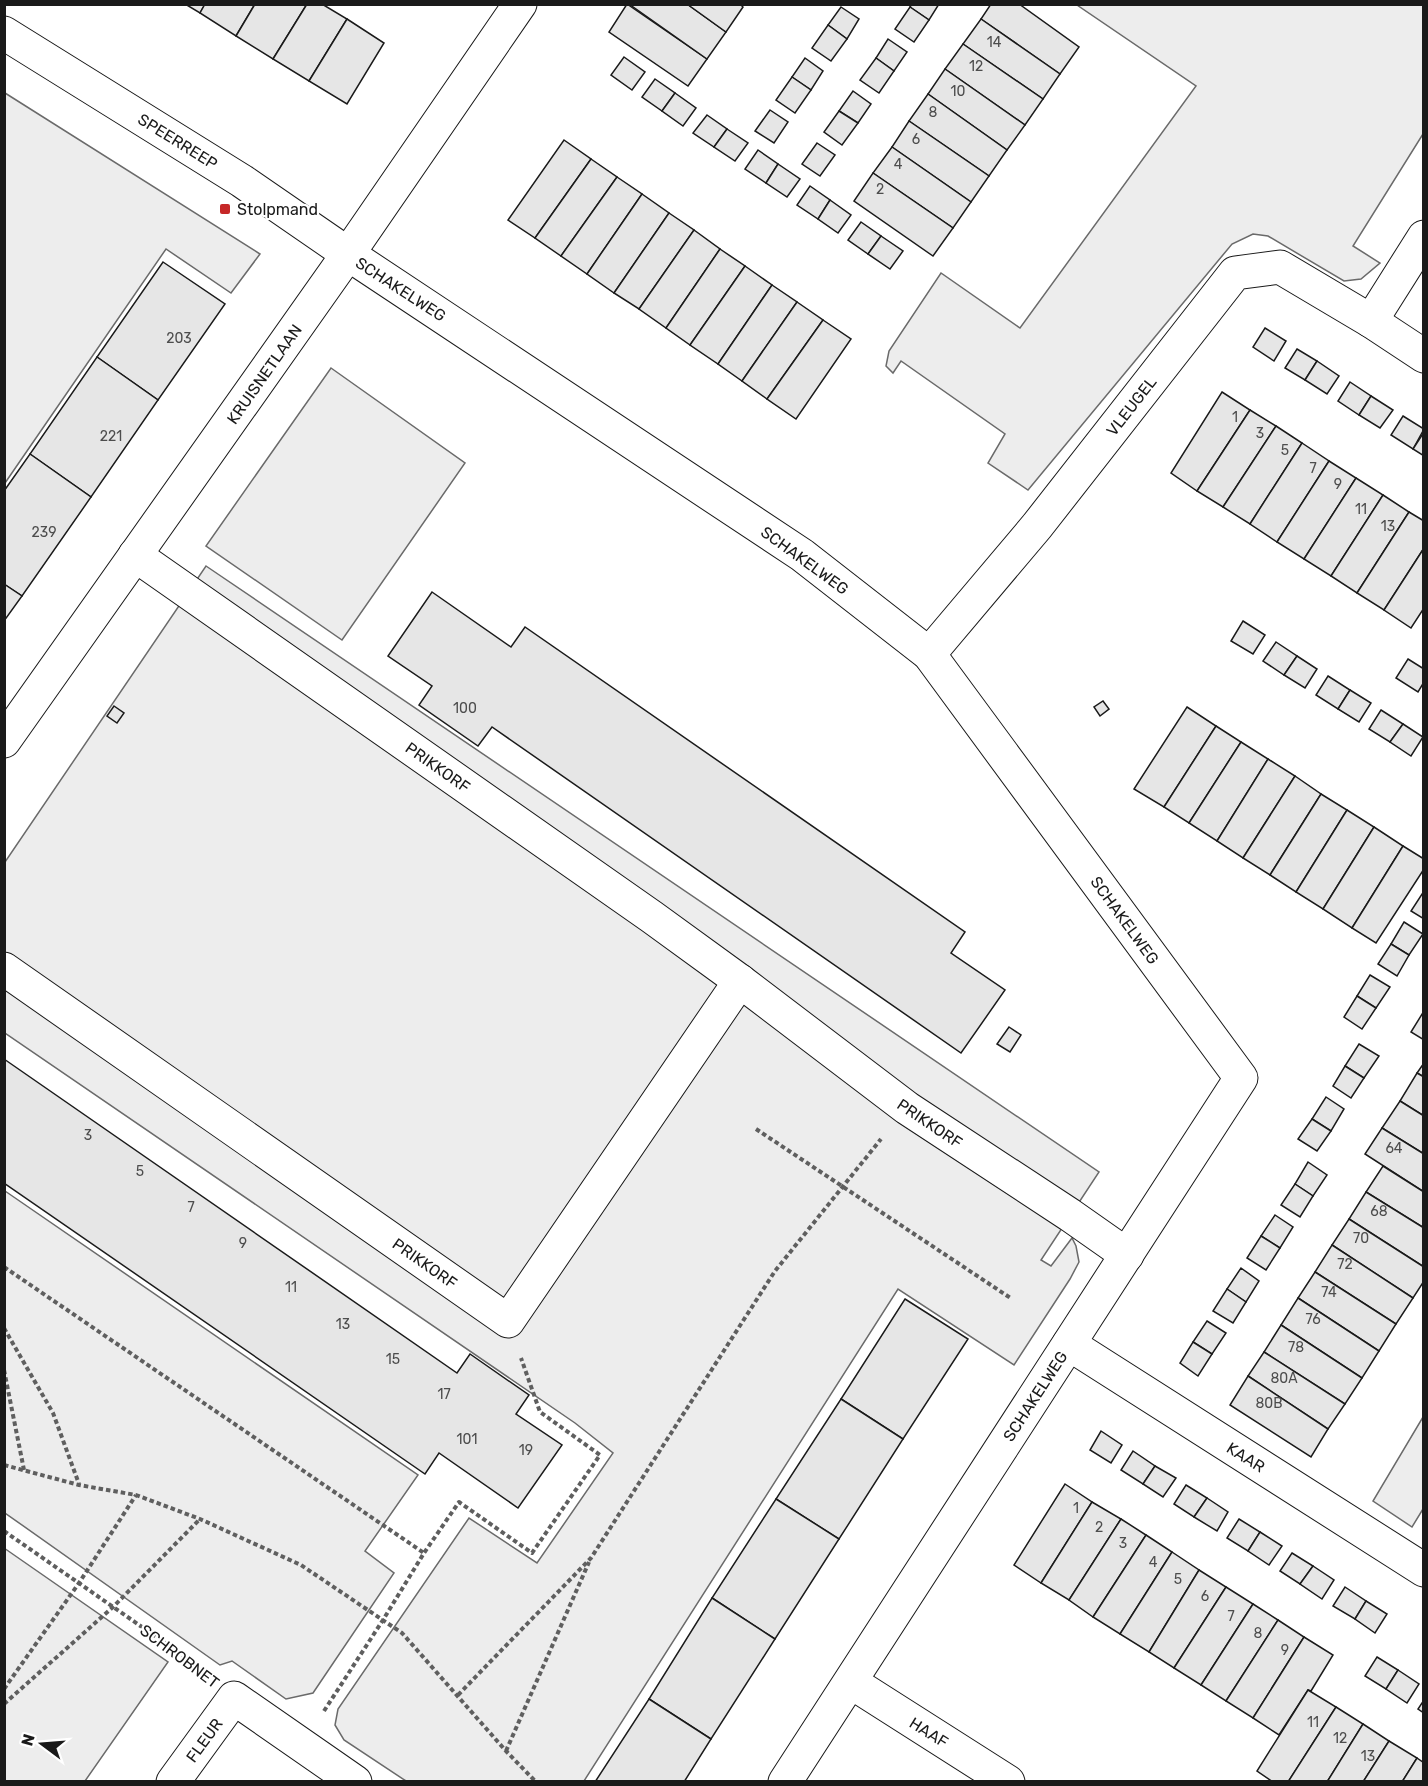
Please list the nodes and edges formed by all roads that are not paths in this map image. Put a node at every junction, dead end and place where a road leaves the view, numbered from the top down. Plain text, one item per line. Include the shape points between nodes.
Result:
1 (520, 4) edge
2 (4, 33) edge
3 (1424, 237) edge
4 (348, 254) junction
5 (1371, 321) junction
6 (1424, 356) edge
7 (135, 555) junction
8 (929, 654) junction
9 (4, 741) edge
10 (4, 969) edge
11 (740, 981) junction
12 (1127, 1255) junction
13 (1069, 1344) junction
14 (1424, 1570) edge
15 (851, 1682) junction
16 (234, 1698) joint
17 (173, 1782) edge
18 (355, 1782) edge
19 (785, 1782) edge
20 (1008, 1782) edge

1 - 4 street, KRUISNETLAAN
2 - 4 street, SPEERREEP via 242,181
3 - 5 street
4 - 7 street, KRUISNETLAAN
4 - 8 street, SCHAKELWEG via 802,555
5 - 6 street, VLEUGEL
5 - 8 street, VLEUGEL via 1280,267 1235,273 1037,526
7 - 9 street, KRUISNETLAAN
7 - 11 street, PRIKKORF
8 - 12 street, SCHAKELWEG via 1241,1078
10 - 11 street, PRIKKORF via 508,1321
11 - 12 street, PRIKKORF via 907,1108
12 - 13 street, SCHAKELWEG
13 - 14 street, KAAR
13 - 15 street, SCHAKELWEG
15 - 19 street, SCHAKELWEG
15 - 20 street, HAAF
16 - 17 street, FLEUR
16 - 18 street, SCHROBNET

